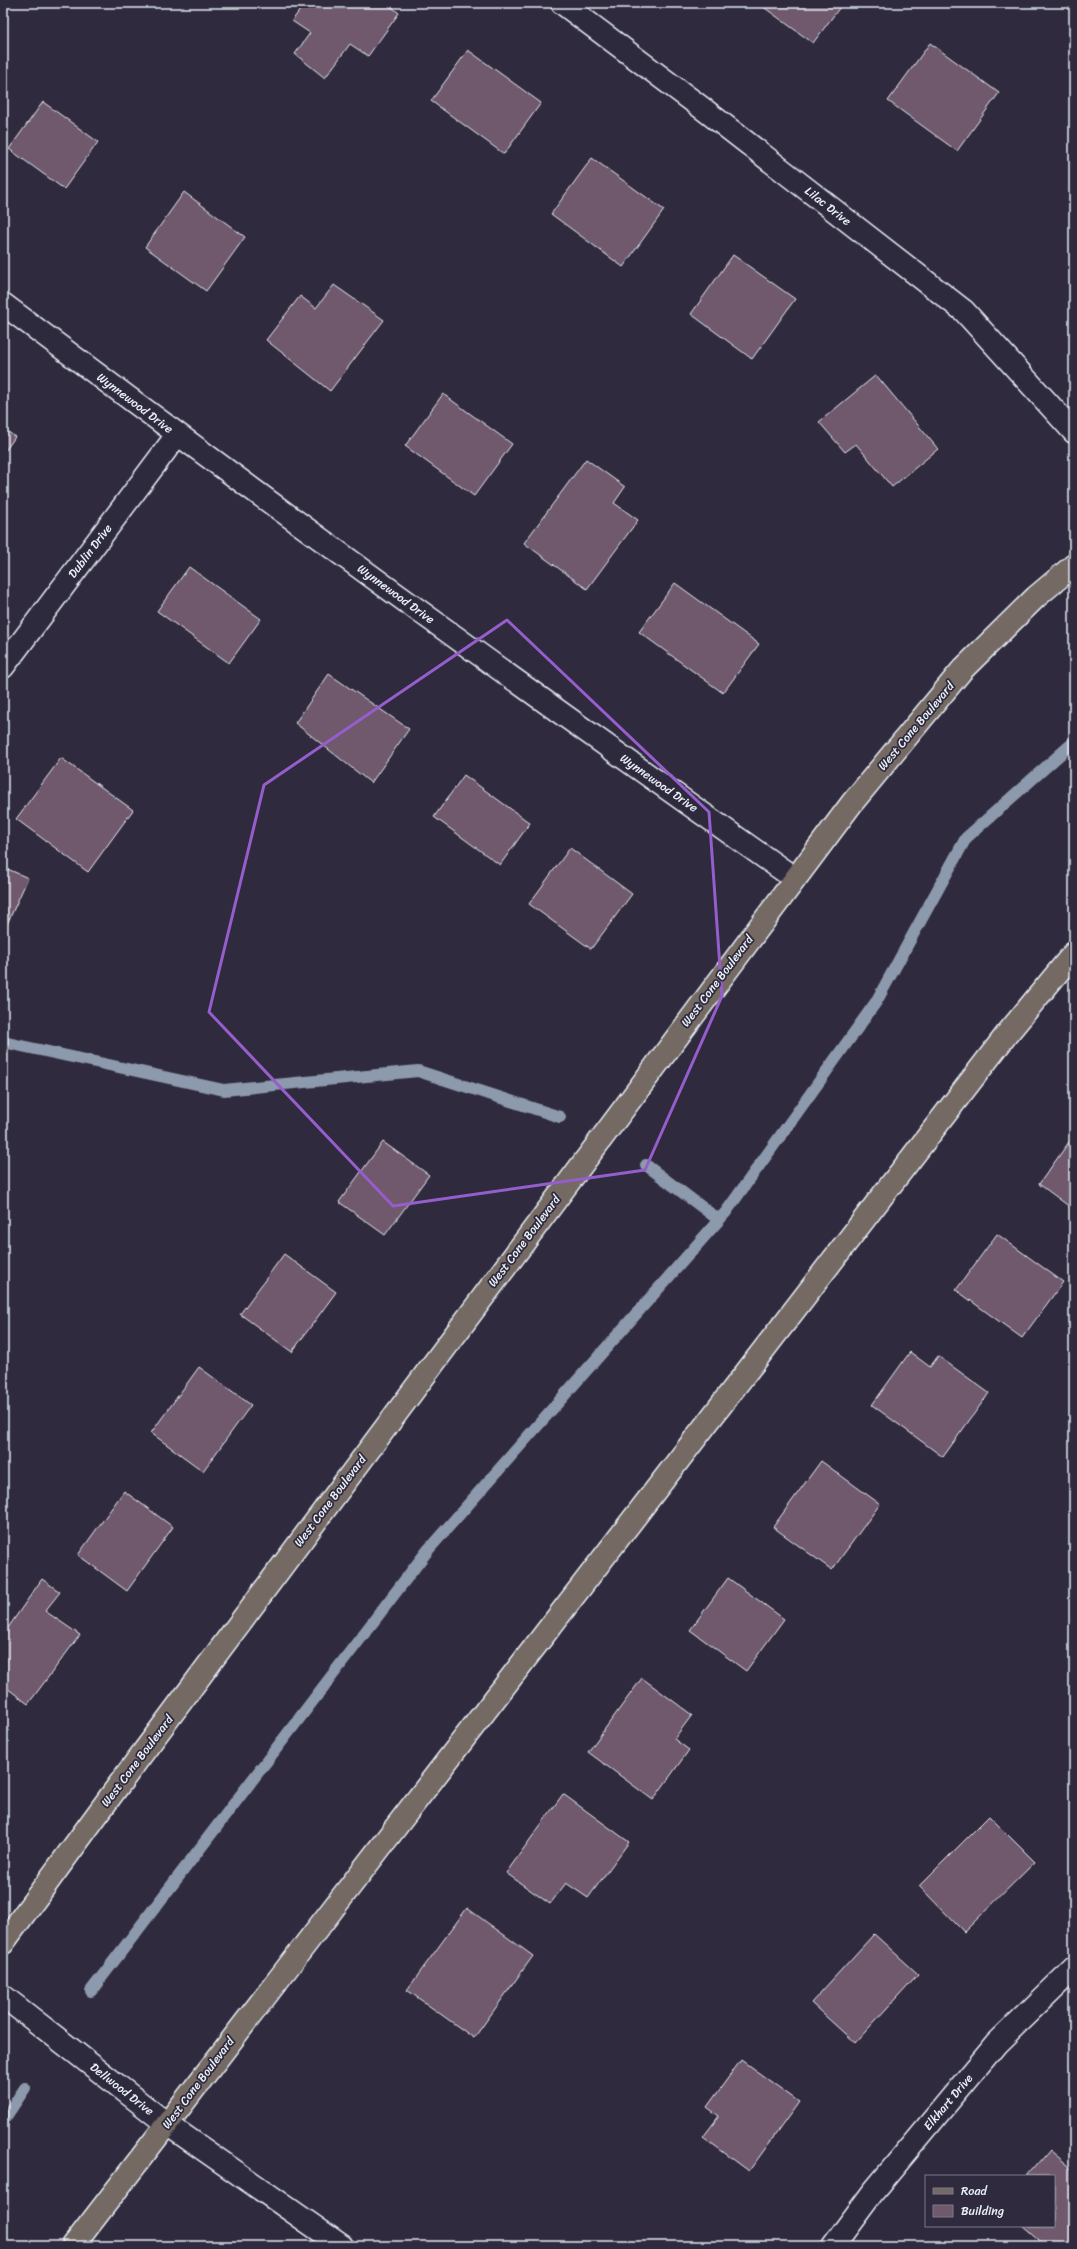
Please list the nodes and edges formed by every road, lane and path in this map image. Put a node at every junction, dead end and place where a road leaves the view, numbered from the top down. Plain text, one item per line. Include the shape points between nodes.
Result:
1 (562, 3) edge
2 (3, 304) edge
3 (1074, 432) edge
4 (177, 435) junction
5 (1074, 565) edge
6 (3, 667) edge
7 (794, 878) junction
8 (1074, 954) edge
9 (3, 1943) edge
10 (1074, 1968) edge
11 (3, 1996) edge
12 (167, 2124) junction
13 (73, 2246) edge
14 (342, 2246) edge
15 (833, 2246) edge

1 - 3 street, Lilac Drive via 964,311
2 - 4 street, Wynnewood Drive
4 - 6 street, Dublin Drive
4 - 7 street, Wynnewood Drive via 572,723
5 - 7 main road, West Cone Boulevard via 1036,597 962,670
7 - 9 main road, West Cone Boulevard
8 - 12 main road, West Cone Boulevard via 997,1046
10 - 15 street, Elkhart Drive via 997,2043 872,2192
11 - 12 street, Dellwood Drive
12 - 13 main road, West Cone Boulevard
12 - 14 street, Dellwood Drive

